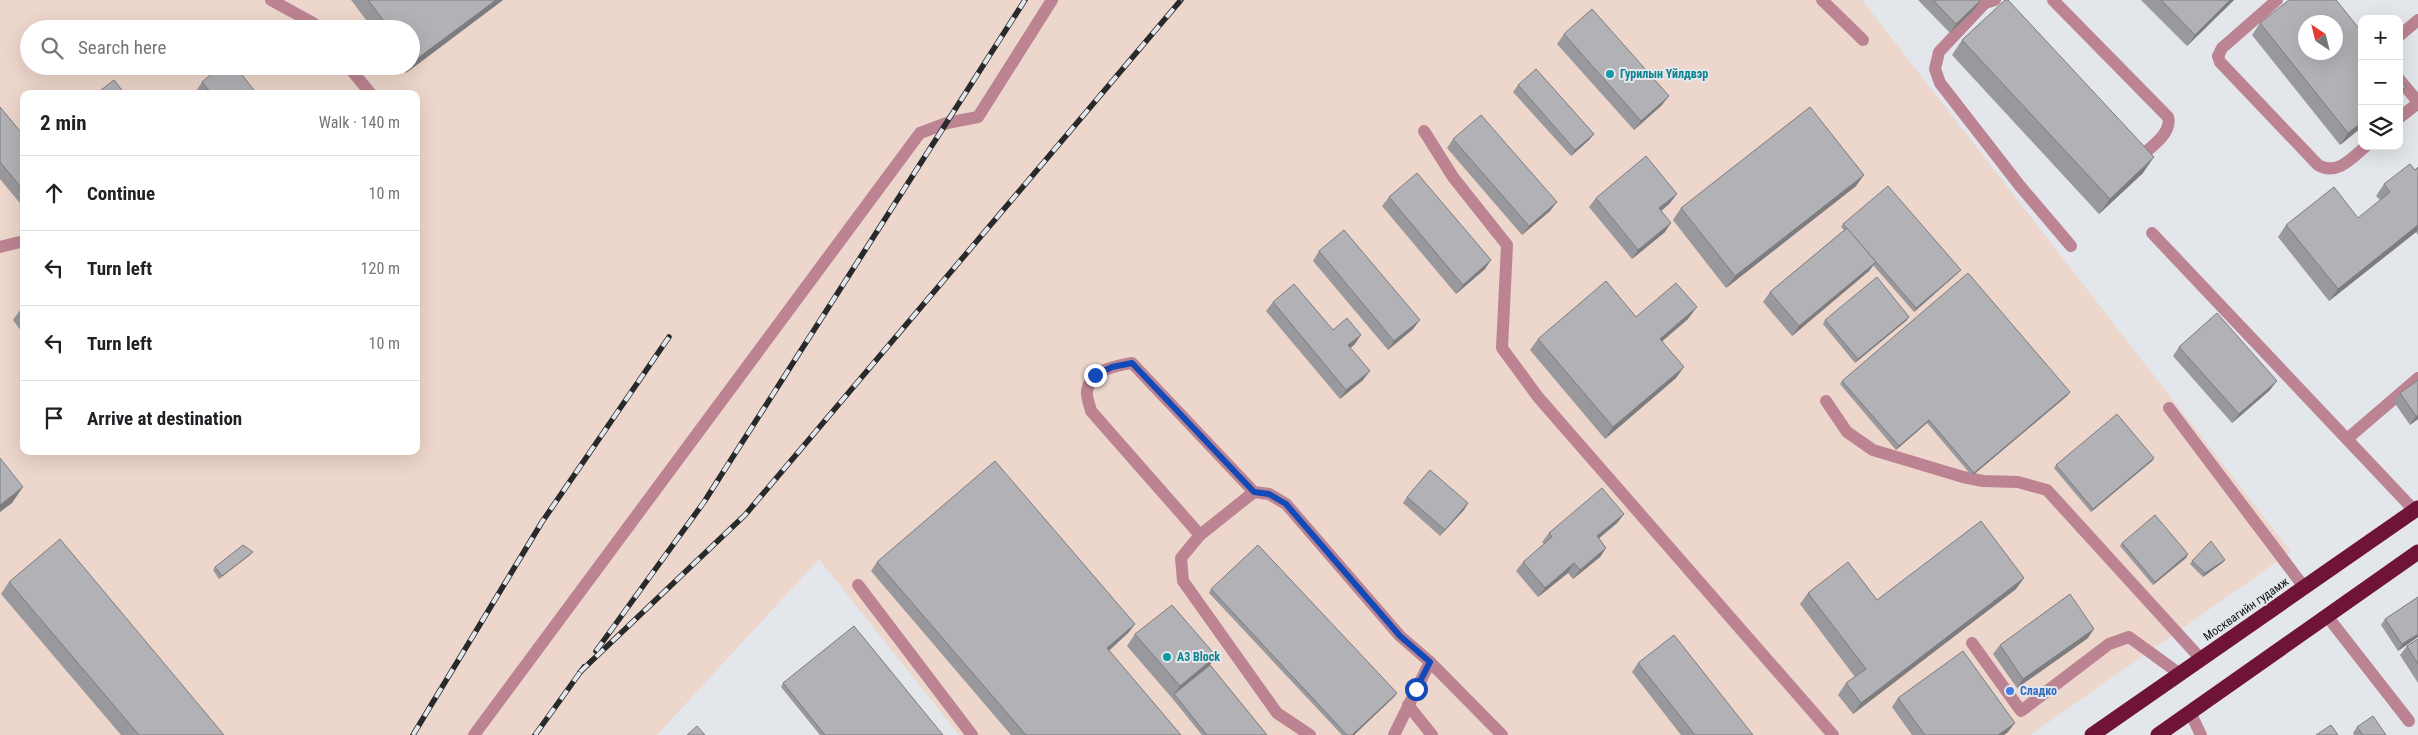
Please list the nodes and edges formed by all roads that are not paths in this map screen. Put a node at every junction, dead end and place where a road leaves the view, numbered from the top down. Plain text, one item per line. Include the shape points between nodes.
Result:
1 (272, 0) edge
2 (1052, 0) edge
3 (1822, 0) edge
4 (2053, 0) edge
5 (2277, 0) edge
6 (1984, 1) edge
7 (308, 20) edge
8 (2418, 20) edge
9 (2403, 33) edge
10 (1863, 40) dead end
11 (355, 75) edge
12 (2403, 84) edge
13 (368, 90) edge
14 (2418, 102) edge
15 (2403, 115) edge
16 (1424, 131) dead end
17 (2361, 150) edge
18 (2136, 160) edge
19 (2152, 233) dead end
20 (20, 242) edge
21 (2071, 246) dead end
22 (0, 247) edge
23 (2418, 378) edge
24 (1826, 401) dead end
25 (2169, 408) dead end
26 (2347, 439) junction
27 (1254, 492) junction
28 (2416, 509) edge
29 (1200, 535) junction
30 (2418, 552) edge
31 (858, 585) dead end
32 (2304, 587) junction
33 (2327, 616) junction
34 (1972, 643) dead end
35 (2201, 659) junction
36 (1430, 662) junction
37 (2180, 674) junction
38 (1408, 705) junction
39 (2190, 712) junction
40 (2410, 721) dead end
41 (474, 735) edge
42 (972, 735) edge
43 (1310, 735) edge
44 (1394, 735) edge
45 (1432, 735) edge
46 (1502, 735) edge
47 (1833, 735) edge
48 (2092, 735) edge
49 (2158, 735) edge
50 (2201, 735) edge

1 - 7 street
2 - 41 street via 978,117 920,133
3 - 10 street
4 - 18 street via 2168,117 2167,131
5 - 17 street via 2222,48 2218,56 2220,62 2318,165 2325,169 2336,168
6 - 21 street via 1939,52 1935,69 1940,83
8 - 9 street
11 - 13 street
12 - 14 street
14 - 15 street
16 - 47 street via 1453,177 1507,246 1502,348 1538,397
19 - 26 street
20 - 22 street
23 - 26 street
24 - 35 street via 1847,432 1872,450 1963,477 2018,482 2047,490
25 - 32 street
26 - 28 street
27 - 29 street
27 - 29 street via 1132,363 1095,375 1086,392 1091,412
27 - 36 street via 1269,494 1286,504 1400,636
28 - 32 highway, Москвагийн гудамж
29 - 43 street via 1181,558 1183,581 1277,713
30 - 33 highway
31 - 42 street
32 - 35 highway, Москвагийн гудамж
33 - 39 highway
33 - 40 street
34 - 37 street via 2021,710 2109,644 2130,637
35 - 37 highway, Москвагийн гудамж
36 - 38 street
36 - 46 street
37 - 48 highway, Москвагийн гудамж
38 - 44 street
38 - 45 street
39 - 49 highway
39 - 50 street

